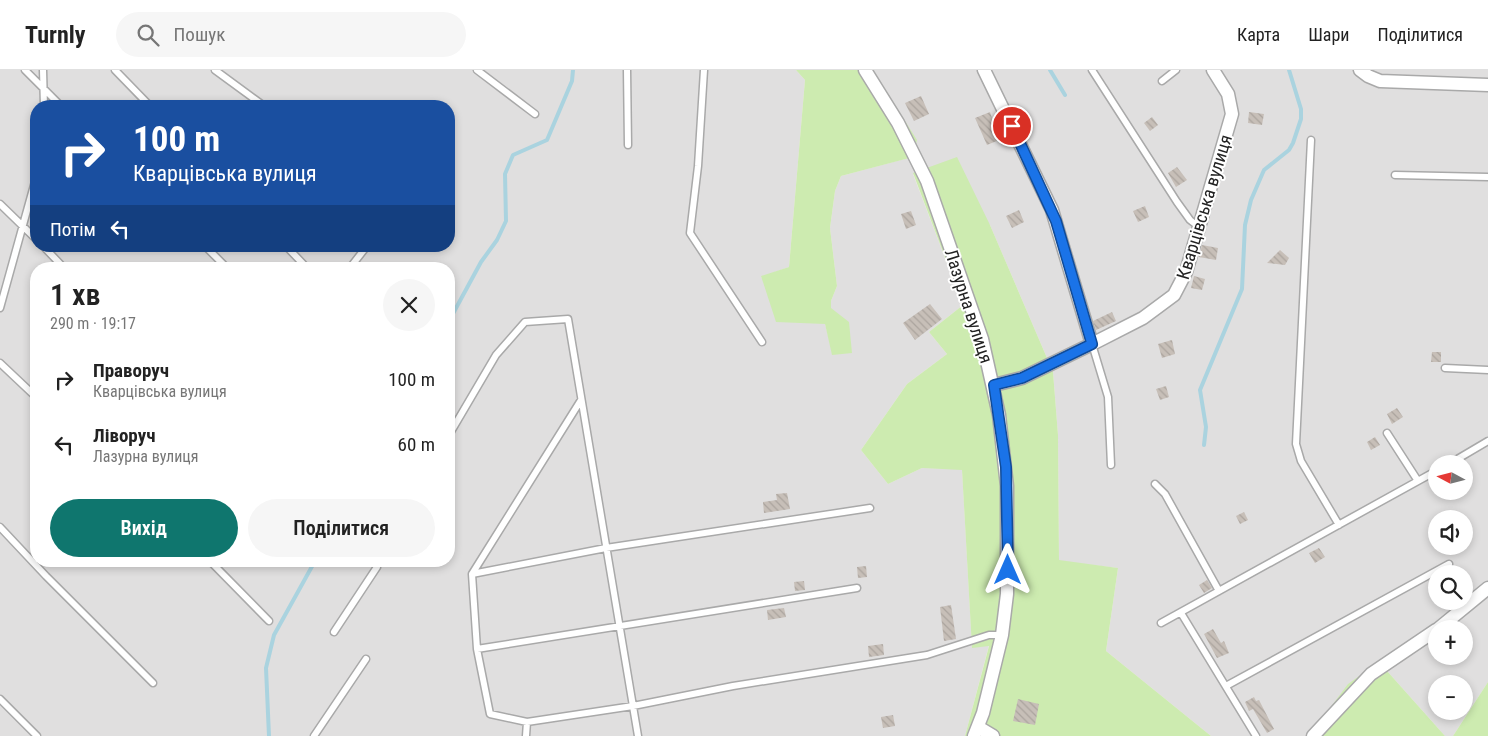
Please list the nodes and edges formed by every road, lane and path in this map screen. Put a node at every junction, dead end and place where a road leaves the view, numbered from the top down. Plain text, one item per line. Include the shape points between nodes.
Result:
1 (25, 70) edge
2 (43, 70) edge
3 (115, 70) edge
4 (215, 70) edge
5 (477, 70) edge
6 (628, 70) edge
7 (704, 70) edge
8 (865, 70) edge
9 (984, 70) edge
10 (1092, 70) edge
11 (1176, 70) edge
12 (1213, 70) edge
13 (1360, 70) edge
14 (1162, 81) dead end
15 (1488, 85) edge
16 (44, 89) junction
17 (44, 100) edge
18 (54, 100) edge
19 (144, 100) edge
20 (256, 100) edge
21 (535, 114) dead end
22 (1311, 140) dead end
23 (628, 145) dead end
24 (1395, 175) dead end
25 (1488, 177) edge
26 (30, 198) edge
27 (0, 204) edge
28 (22, 224) junction
29 (1199, 227) junction
30 (30, 233) edge
31 (48, 252) edge
32 (211, 252) edge
33 (292, 252) edge
34 (362, 252) edge
35 (58, 262) edge
36 (221, 262) edge
37 (301, 262) edge
38 (354, 262) edge
39 (0, 308) edge
40 (762, 342) dead end
41 (1092, 344) junction
42 (0, 363) edge
43 (1445, 368) dead end
44 (1488, 370) edge
45 (994, 385) junction
46 (30, 391) edge
47 (581, 400) junction
48 (455, 425) edge
49 (1387, 433) dead end
50 (1488, 441) edge
51 (1464, 455) edge
52 (1111, 464) dead end
53 (1428, 475) edge
54 (1418, 481) junction
55 (1155, 484) dead end
56 (870, 508) dead end
57 (1339, 525) junction
58 (0, 527) edge
59 (606, 548) junction
60 (30, 558) edge
61 (1450, 564) dead end
62 (39, 567) edge
63 (216, 567) edge
64 (377, 567) edge
65 (472, 574) junction
66 (857, 588) dead end
67 (1488, 588) edge
68 (1220, 591) junction
69 (1181, 613) junction
70 (1448, 620) edge
71 (269, 621) dead end
72 (1161, 623) dead end
73 (620, 625) junction
74 (334, 632) dead end
75 (1002, 635) junction
76 (1428, 635) edge
77 (477, 650) junction
78 (366, 659) dead end
79 (153, 683) dead end
80 (1226, 686) junction
81 (0, 698) edge
82 (633, 706) junction
83 (527, 722) junction
84 (976, 732) edge
85 (36, 736) edge
86 (314, 736) edge
87 (526, 736) edge
88 (638, 736) edge
89 (993, 736) edge
90 (1256, 736) edge
91 (1313, 736) edge

1 - 16 lane
2 - 16 lane
3 - 19 lane
4 - 20 lane
5 - 21 lane
6 - 23 lane
7 - 40 lane via 690,233
8 - 45 street, Лазурна вулиця via 922,169 980,333
9 - 41 street via 1052,210
10 - 29 lane via 1177,202
11 - 14 lane
12 - 29 street, Кварцівська вулиця via 1228,94 1232,114
13 - 15 street via 1380,80 1433,85
16 - 17 lane
16 - 18 lane
22 - 57 lane via 1296,444 1301,461
24 - 25 lane
26 - 28 lane
27 - 28 lane
28 - 30 lane
28 - 39 lane
29 - 41 street, Кварцівська вулиця via 1184,277 1174,295 1143,318
31 - 35 lane
32 - 36 lane
33 - 37 lane
34 - 38 lane
41 - 45 street, Кварцівська вулиця via 1022,378
41 - 52 lane via 1108,397
42 - 46 lane
43 - 44 lane
45 - 75 street, Лазурна вулиця via 1007,486 1008,586
47 - 48 lane via 568,319 525,322 496,355
47 - 59 lane
47 - 65 lane
49 - 54 lane
50 - 51 lane
53 - 54 lane
54 - 57 lane
55 - 68 lane via 1163,490
56 - 59 lane
57 - 68 lane
58 - 60 lane
59 - 65 lane
59 - 73 lane
61 - 80 lane
62 - 79 lane
63 - 71 lane
64 - 74 lane
65 - 77 lane
66 - 73 lane
67 - 70 street
68 - 69 lane
69 - 72 lane
69 - 80 lane
73 - 77 lane
73 - 82 lane
75 - 82 lane via 989,635 920,656 743,684
75 - 84 street, Лазурна вулиця
76 - 91 street via 1371,674
77 - 83 lane via 490,714
78 - 86 lane
80 - 90 lane
81 - 85 lane
82 - 83 lane
82 - 88 lane
83 - 87 lane
84 - 89 street

